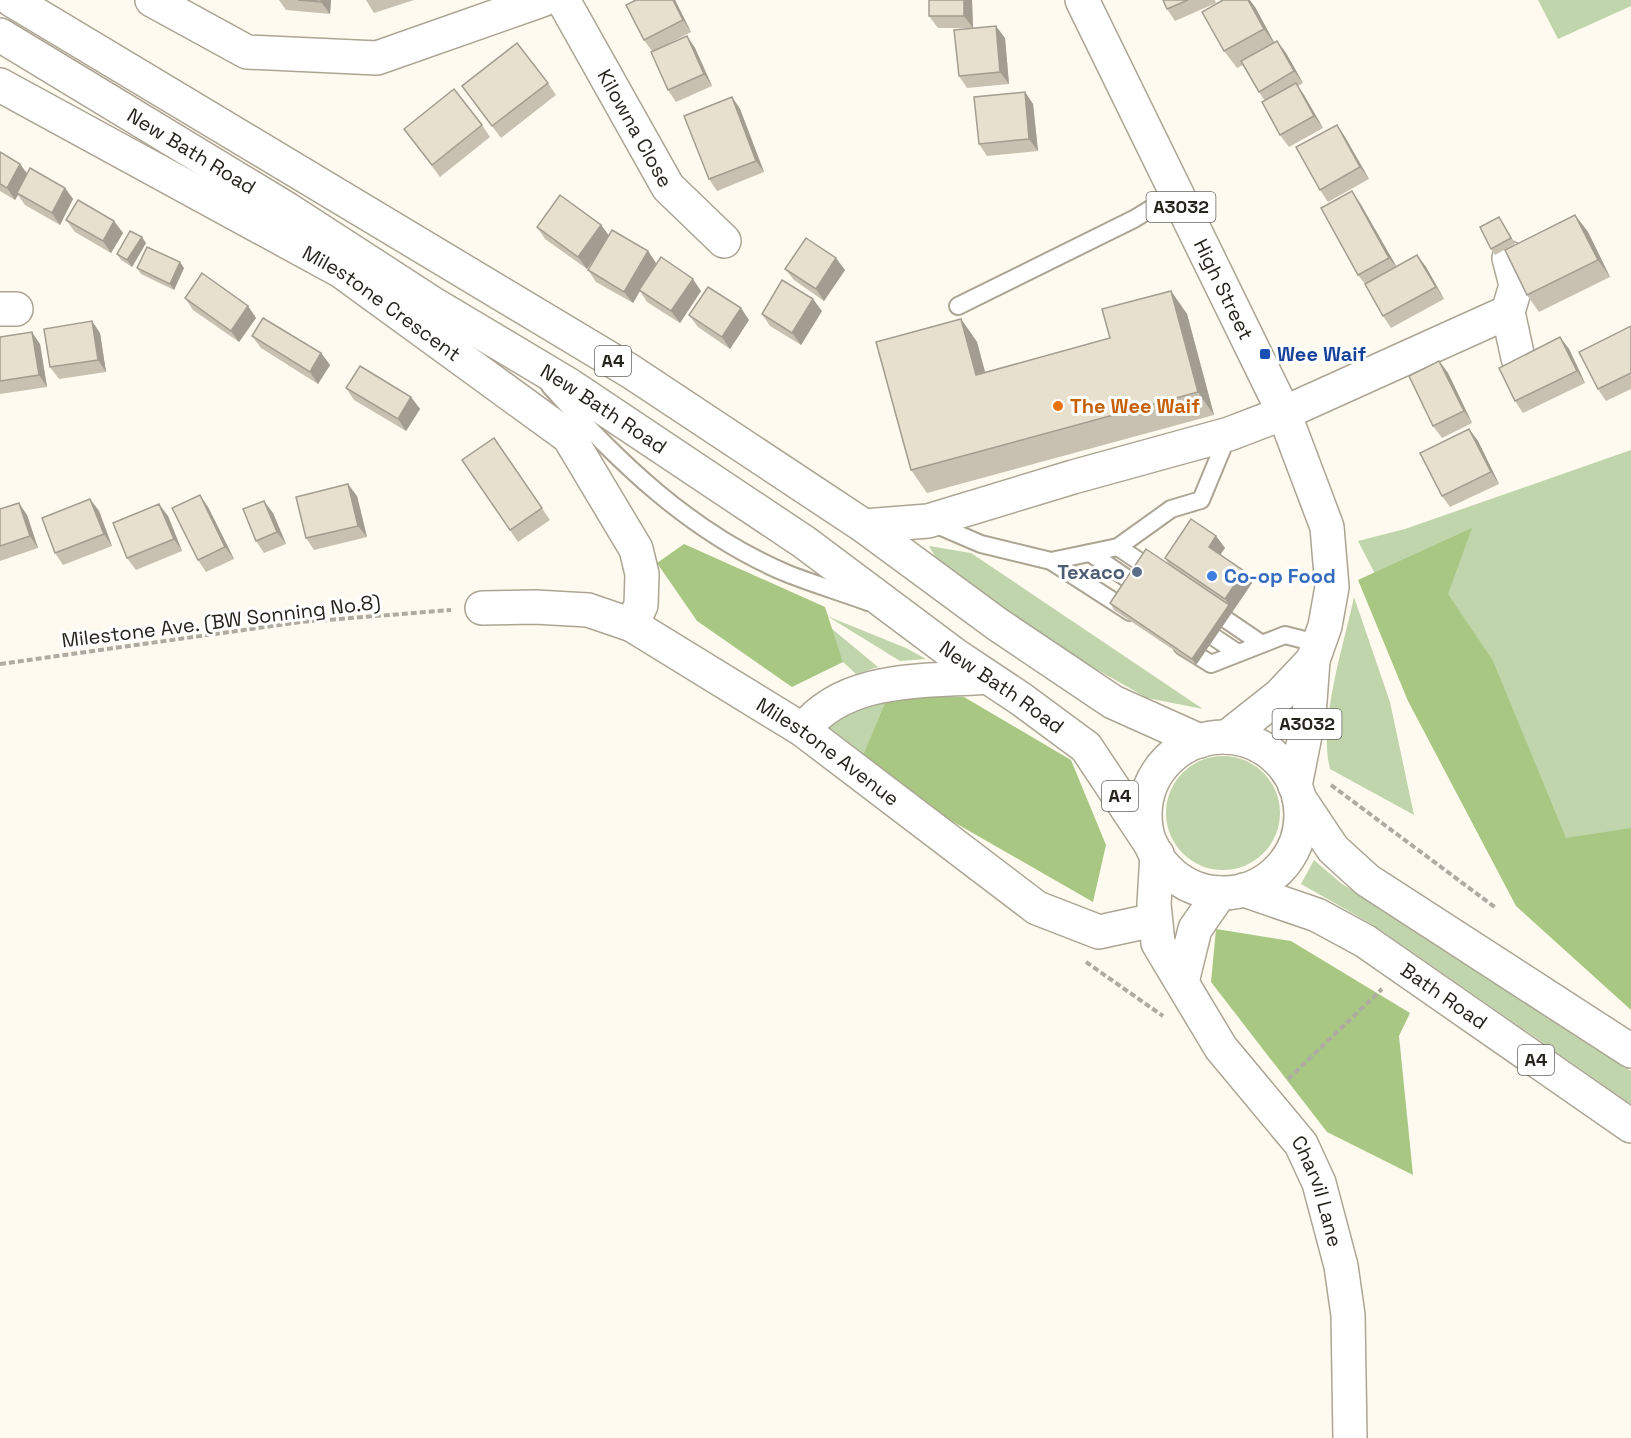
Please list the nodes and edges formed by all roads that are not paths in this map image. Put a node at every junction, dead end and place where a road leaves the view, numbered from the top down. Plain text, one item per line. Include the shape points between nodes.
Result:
1 (12, 0) edge
2 (152, 0) edge
3 (542, 0) edge
4 (564, 0) edge
5 (1082, 0) edge
6 (0, 35) edge
7 (0, 85) edge
8 (1175, 194) junction
9 (724, 242) dead end
10 (1509, 258) edge
11 (958, 306) dead end
12 (1508, 312) junction
13 (525, 358) junction
14 (1518, 358) edge
15 (1284, 413) junction
16 (1229, 434) junction
17 (928, 521) junction
18 (864, 526) junction
19 (1118, 547) junction
20 (1090, 553) junction
21 (1051, 561) junction
22 (1166, 580) edge
23 (1195, 599) edge
24 (1159, 600) edge
25 (482, 608) road end
26 (1179, 613) edge
27 (903, 615) junction
28 (1141, 619) edge
29 (632, 625) junction
30 (1171, 638) edge
31 (1262, 644) junction
32 (1316, 652) junction
33 (1238, 653) junction
34 (987, 677) junction
35 (803, 730) junction
36 (1213, 739) junction
37 (1297, 792) junction
38 (1154, 850) junction
39 (1232, 891) junction
40 (1154, 920) junction
41 (1182, 982) junction
42 (1631, 1051) edge
43 (1631, 1126) edge
44 (1350, 1438) edge

1 - 18 main road, New Bath Road / A4 via 630,371
2 - 3 main road via 247,52 377,58
4 - 9 main road, Kilowna Close via 668,187
5 - 8 main road, High Street / A3032
6 - 13 main road, New Bath Road / A4
7 - 29 main road, Milestone Crescent via 341,271 569,436 636,549 642,574 641,604
8 - 11 lane via 1134,219
8 - 15 main road, High Street / A3032
10 - 12 main road via 1516,285
12 - 14 main road
12 - 15 main road
13 - 27 main road, New Bath Road / A4 via 709,478
13 - 27 lane via 610,450 686,516 785,573
15 - 16 main road
15 - 32 main road, High Street / A3032 via 1327,527 1332,587
16 - 17 main road
16 - 19 lane via 1201,500 1171,509
17 - 18 main road
17 - 21 lane via 981,544
18 - 36 main road, New Bath Road / A4 via 1113,702
19 - 20 lane
19 - 22 lane
20 - 21 lane
20 - 24 lane
21 - 28 lane
23 - 31 lane
25 - 29 main road, Milestone Avenue via 588,610
26 - 33 lane
27 - 34 main road, New Bath Road / A4
29 - 35 main road, Milestone Avenue
30 - 33 lane via 1211,664
31 - 32 lane via 1285,635
31 - 33 lane
32 - 36 main road, A3032 via 1279,696
32 - 37 main road, High Street / A3032
34 - 35 main road via 894,682 860,692 816,713
34 - 38 main road, New Bath Road / A4 via 1086,747
35 - 40 main road, Milestone Avenue via 1037,908 1099,932
36 - 37 main road, A4 via 1254,743 1271,753 1285,768
36 - 38 main road, A4 via 1170,759 1153,782 1146,816
37 - 39 main road via 1300,824 1292,851 1270,876
37 - 42 main road, A4 via 1333,849 1367,880
38 - 39 main road, Bath Road / A4 via 1180,880 1197,888
38 - 40 main road, Charvil Lane
39 - 41 main road via 1196,929
39 - 43 main road, Bath Road / A4 via 1317,915 1365,941
40 - 41 main road, Charvil Lane via 1158,943
41 - 44 main road, Charvil Lane via 1221,1048 1301,1144 1319,1183 1341,1266 1348,1315

